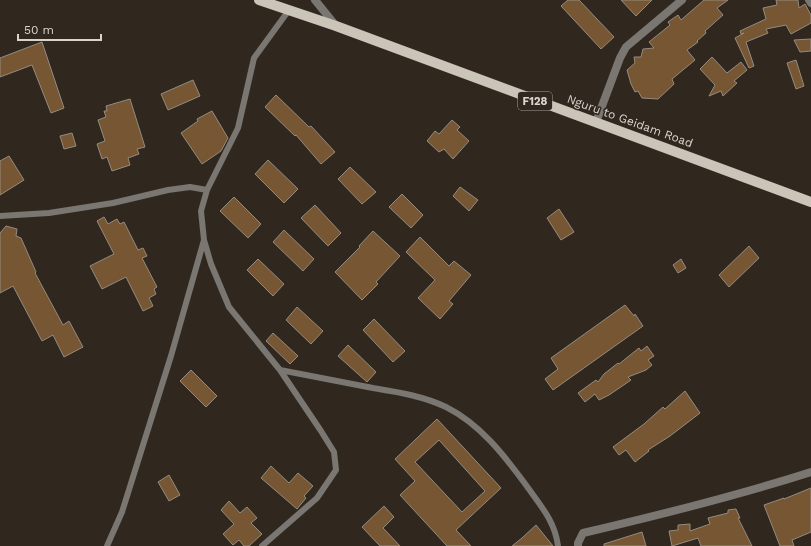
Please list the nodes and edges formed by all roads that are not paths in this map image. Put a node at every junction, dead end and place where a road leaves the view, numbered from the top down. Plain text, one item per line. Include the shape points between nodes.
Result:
1 (259, 0) edge
2 (316, 0) edge
3 (682, 0) edge
4 (809, 0) edge
5 (811, 3) edge
6 (290, 10) junction
7 (336, 26) junction
8 (596, 122) junction
9 (207, 190) junction
10 (811, 202) edge
11 (0, 216) edge
12 (204, 240) junction
13 (280, 370) junction
14 (811, 472) edge
15 (107, 546) edge
16 (262, 546) edge
17 (558, 546) edge
18 (578, 546) edge

1 - 6 main road, Nguru to Geidam Road / F128
2 - 7 street
3 - 8 street via 626,47
4 - 5 street
6 - 7 main road, Nguru to Geidam Road / F128
6 - 9 lane via 254,58 238,128
7 - 8 main road, Nguru to Geidam Road / F128
8 - 10 main road, Nguru to Geidam Road / F128
9 - 11 lane via 190,187 49,213
9 - 12 lane via 201,211
12 - 13 lane via 229,307
12 - 15 lane via 122,512
13 - 16 lane via 334,452 336,470 316,498
13 - 17 lane via 416,396 446,407 468,421 507,458 551,520
14 - 18 street via 765,487 583,533

